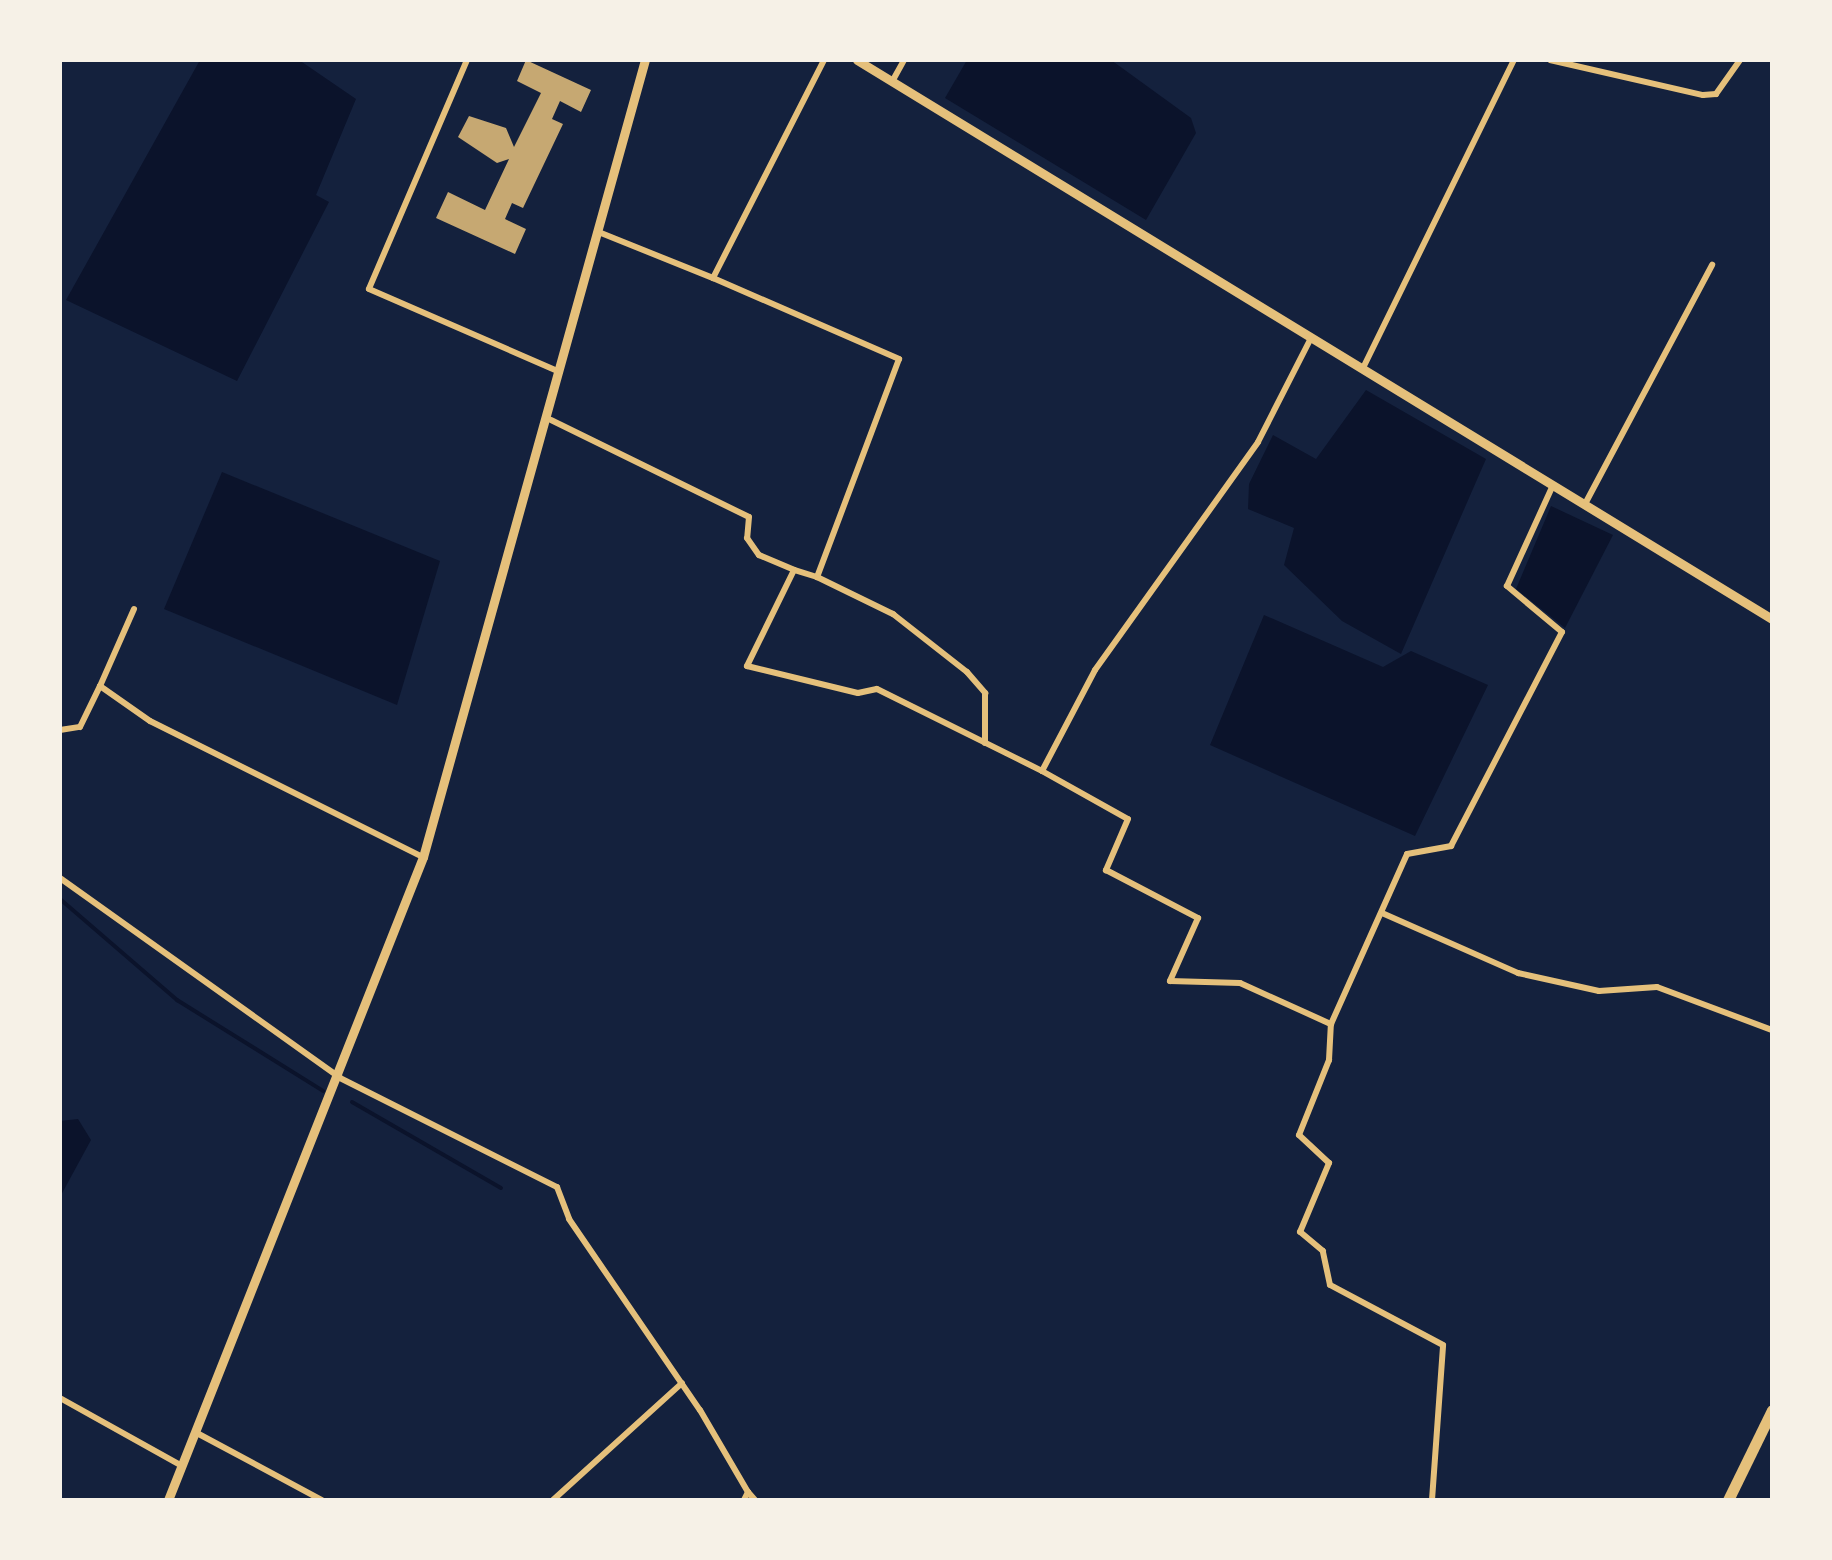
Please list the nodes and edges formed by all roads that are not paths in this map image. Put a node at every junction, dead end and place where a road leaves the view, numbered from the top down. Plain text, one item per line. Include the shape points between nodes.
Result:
1 (467, 60) edge
2 (645, 60) edge
3 (824, 60) edge
4 (857, 60) edge
5 (904, 60) edge
6 (1514, 60) edge
7 (1550, 60) edge
8 (1740, 60) edge
9 (893, 80) junction
10 (601, 233) junction
11 (1712, 265) dead end
12 (713, 278) junction
13 (1312, 337) junction
14 (1364, 368) junction
15 (561, 372) junction
16 (551, 420) junction
17 (1553, 484) junction
18 (1585, 504) junction
19 (794, 570) junction
20 (817, 578) junction
21 (134, 609) dead end
22 (1772, 619) edge
23 (100, 686) junction
24 (60, 730) edge
25 (985, 743) junction
26 (1042, 771) junction
27 (423, 857) junction
28 (60, 878) edge
29 (1382, 913) junction
30 (1332, 1024) junction
31 (1772, 1030) edge
32 (340, 1078) junction
33 (682, 1383) junction
34 (60, 1398) edge
35 (1772, 1410) edge
36 (195, 1432) junction
37 (182, 1466) junction
38 (746, 1496) edge
39 (168, 1500) edge
40 (322, 1500) edge
41 (553, 1500) edge
42 (755, 1500) edge
43 (1432, 1500) edge
44 (1728, 1500) edge

1 - 15 street via 369,289
2 - 10 main road
3 - 12 street
4 - 9 main road
5 - 9 street
6 - 14 street
7 - 8 street via 1703,95 1716,94
9 - 13 main road
10 - 12 street
10 - 15 main road
11 - 18 street
12 - 20 street via 899,359
13 - 14 main road
13 - 26 street via 1258,442 1095,670
14 - 17 main road
15 - 16 main road
16 - 19 street via 749,518 747,538 759,554
16 - 27 main road
17 - 18 main road
17 - 29 street via 1507,586 1562,632 1451,846 1407,854
18 - 22 main road
19 - 20 street
19 - 25 street via 746,666 858,694 876,689
20 - 25 street via 893,614 967,672 984,693
21 - 23 street
23 - 24 street via 80,727
23 - 27 street via 150,721
25 - 26 street
26 - 30 street via 1128,818 1106,870 1198,918 1170,981 1240,982
27 - 32 main road
28 - 32 street
29 - 30 street
29 - 31 street via 1518,973 1599,991 1656,986
30 - 43 street via 1329,1060 1299,1135 1330,1163 1329,1174 1300,1232 1324,1251 1330,1285 1349,1302 1443,1345
32 - 33 street via 557,1187 569,1219
32 - 36 main road
33 - 38 street
33 - 41 street
34 - 37 street
35 - 44 highway
36 - 37 main road
36 - 40 street
37 - 39 main road
38 - 42 street

